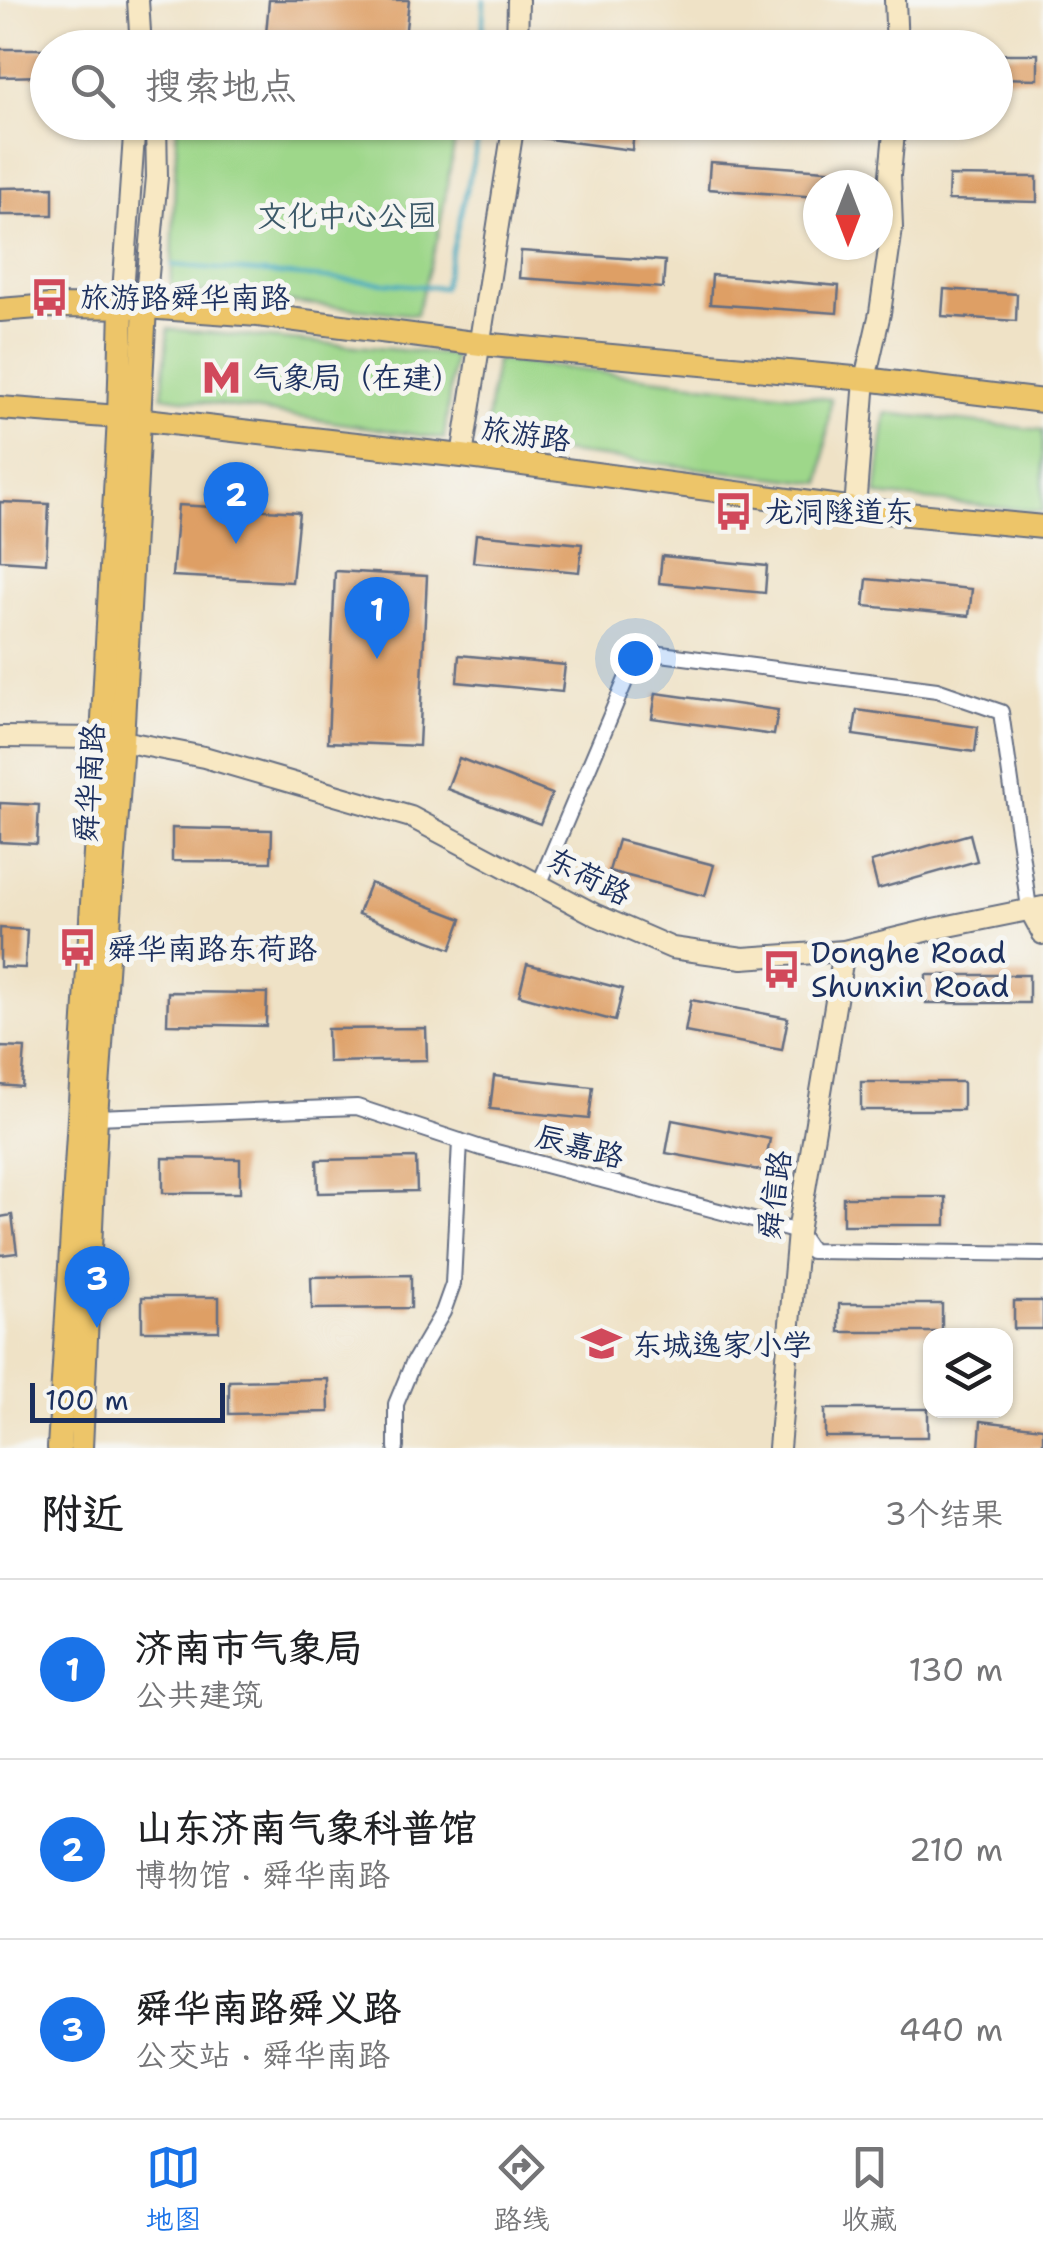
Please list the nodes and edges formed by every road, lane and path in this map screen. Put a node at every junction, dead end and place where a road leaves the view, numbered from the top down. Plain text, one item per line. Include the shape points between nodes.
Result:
1 (138, 0) edge
2 (518, 0) edge
3 (895, 0) edge
4 (140, 30) edge
5 (517, 30) edge
6 (896, 30) edge
7 (135, 140) edge
8 (156, 140) edge
9 (511, 140) edge
10 (893, 140) edge
11 (134, 307) junction
12 (0, 310) edge
13 (480, 344) junction
14 (866, 378) junction
15 (1043, 401) edge
16 (0, 408) edge
17 (129, 419) junction
18 (462, 456) junction
19 (855, 508) junction
20 (1043, 528) edge
21 (0, 737) edge
22 (112, 739) junction
23 (539, 885) junction
24 (1036, 907) edge
25 (1043, 934) edge
26 (844, 952) junction
27 (96, 1117) junction
28 (460, 1141) junction
29 (798, 1232) junction
30 (1043, 1254) edge
31 (58, 1448) edge
32 (81, 1448) edge
33 (396, 1448) edge
34 (779, 1448) edge

1 - 4 street
2 - 5 street
3 - 6 street
7 - 11 street, 舜华南路
8 - 11 street, 舜华南路 via 157,177
9 - 13 street
10 - 14 street via 892,228
11 - 12 main road
11 - 13 main road via 258,315
11 - 17 main road, 舜华南路
13 - 14 main road
13 - 18 street
14 - 15 main road
14 - 19 street
16 - 17 main road, 旅游路
17 - 18 main road, 旅游路
17 - 22 main road, 舜华南路
18 - 19 main road, 旅游路
19 - 20 main road, 旅游路
21 - 22 street, 东荷路
22 - 23 street, 东荷路 via 204,757 411,817
22 - 27 main road, 舜华南路
22 - 31 main road, 舜华南路
23 - 24 street via 638,651 937,690 1001,712
23 - 26 street, 东荷路 via 672,948 742,958
24 - 25 street
24 - 26 street, 东荷路
26 - 29 street, 舜信路
27 - 28 street, 辰嘉路 via 356,1107
27 - 32 main road, 舜华南路
28 - 29 street, 辰嘉路
28 - 33 street via 453,1284 396,1404
29 - 30 street, 辰嘉路 via 811,1251
29 - 34 street, 舜信路

